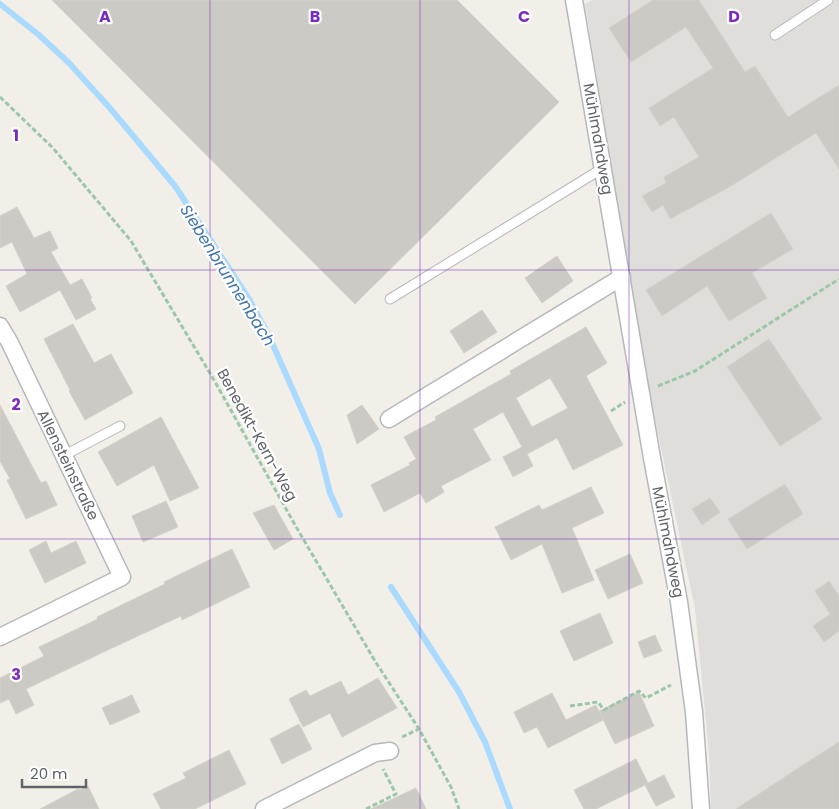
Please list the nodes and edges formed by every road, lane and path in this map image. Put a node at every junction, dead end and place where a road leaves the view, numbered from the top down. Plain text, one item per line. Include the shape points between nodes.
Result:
1 (574, 0) edge
2 (828, 0) edge
3 (775, 35) dead end
4 (0, 97) edge
5 (603, 168) junction
6 (622, 277) junction
7 (839, 280) edge
8 (390, 299) dead end
9 (0, 326) edge
10 (641, 393) junction
11 (389, 419) dead end
12 (120, 426) dead end
13 (64, 456) junction
14 (0, 637) edge
15 (689, 676) junction
16 (570, 706) dead end
17 (382, 752) joint
18 (264, 809) edge
19 (366, 809) edge
20 (459, 809) edge
21 (701, 809) edge

1 - 5 street, Mühlmahdweg
2 - 3 lane
4 - 20 path, Benedikt-Kern-Weg via 53,148 131,241 370,653 419,728 451,787
5 - 6 street, Mühlmahdweg
5 - 8 lane
6 - 10 street, Mühlmahdweg
6 - 11 street
7 - 10 path via 694,371
9 - 13 street, Allensteinstraße
10 - 15 street, Mühlmahdweg via 680,602
12 - 13 lane
13 - 14 street, Allensteinstraße via 122,577
15 - 16 path via 646,698 640,691 604,710 598,702
15 - 21 street, Mühlmahdweg
17 - 18 street
17 - 19 path via 396,794

